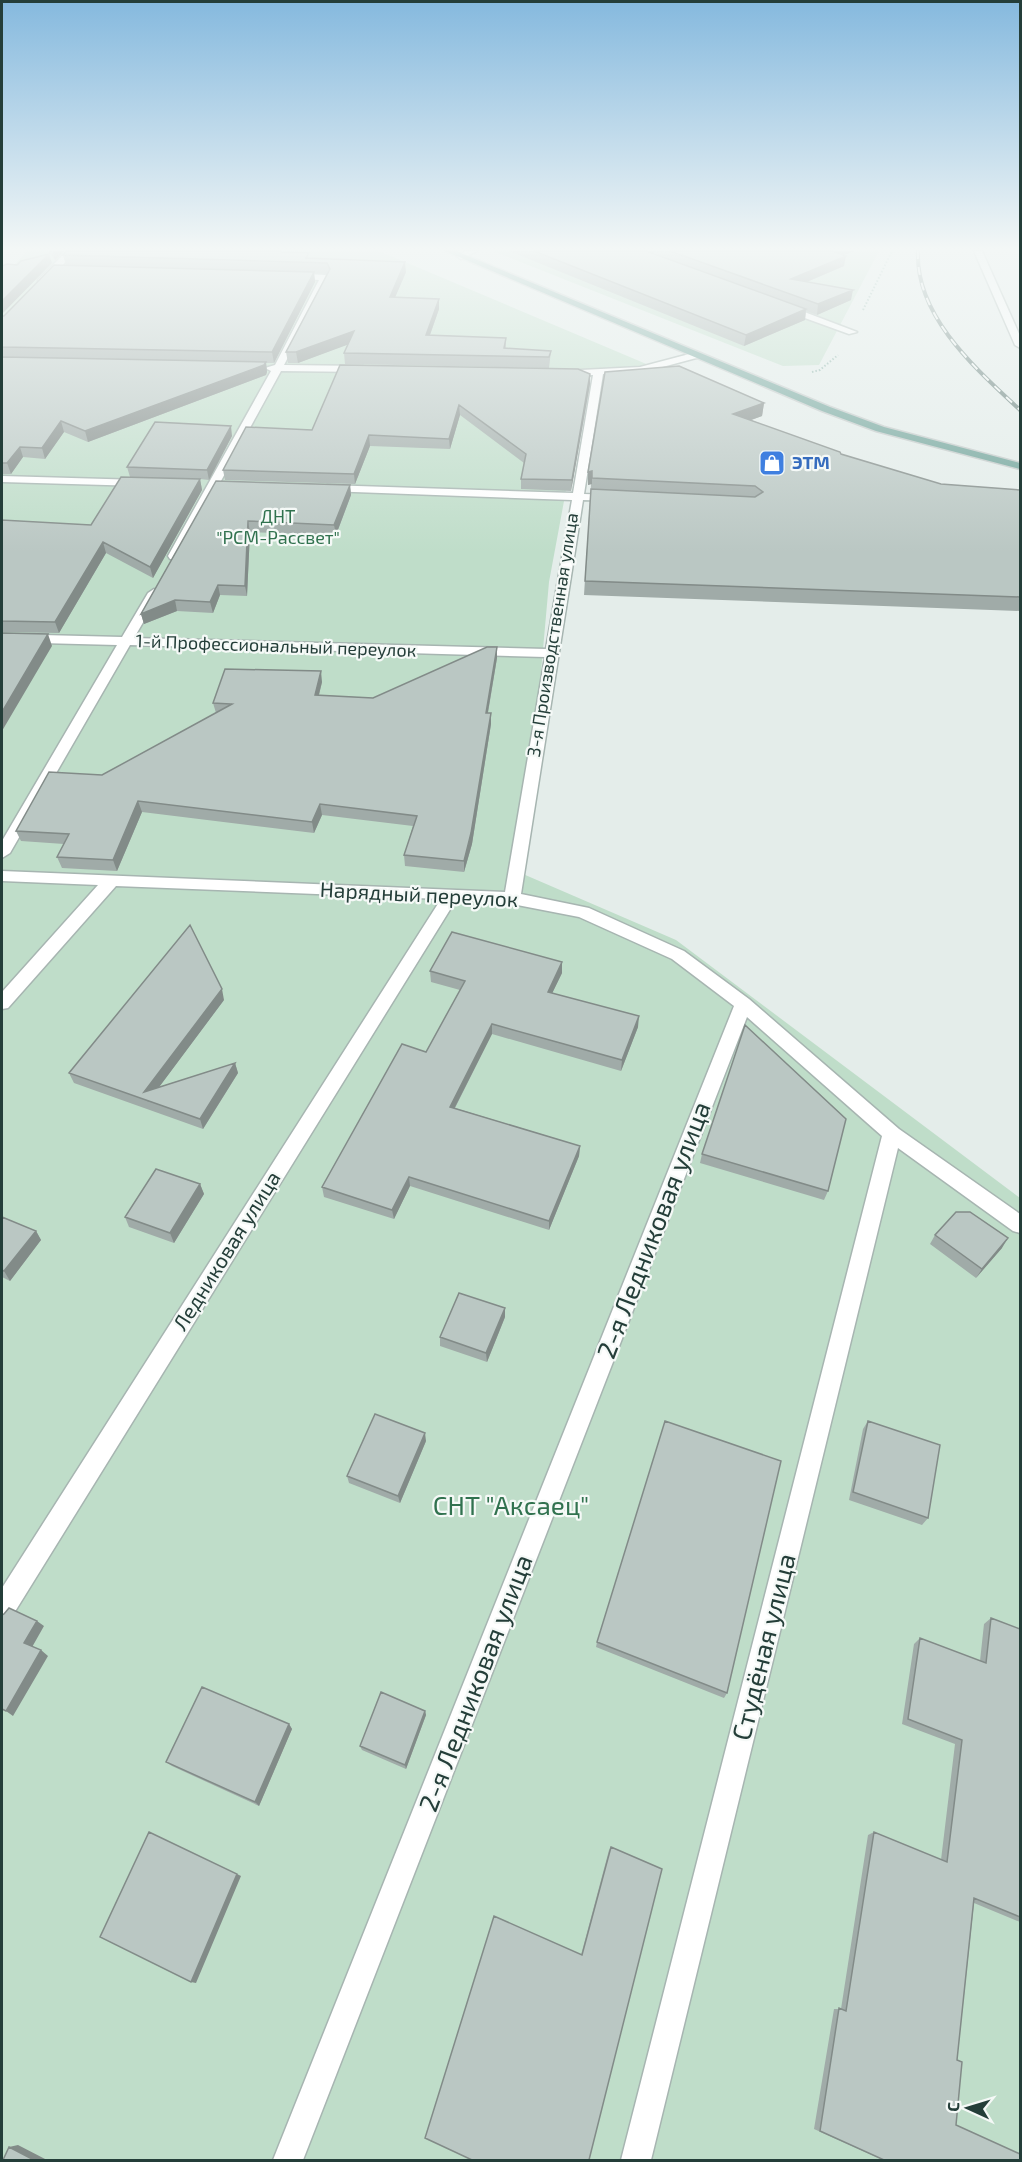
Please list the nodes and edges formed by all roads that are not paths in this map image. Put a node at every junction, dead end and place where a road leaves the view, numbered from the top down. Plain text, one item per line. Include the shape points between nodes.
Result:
1 (286, 352) edge
2 (690, 352) edge
3 (697, 355) junction
4 (255, 368) edge
5 (278, 368) junction
6 (374, 369) edge
7 (551, 373) edge
8 (598, 374) junction
9 (1020, 466) edge
10 (2, 479) edge
11 (154, 483) edge
12 (318, 488) edge
13 (576, 496) junction
14 (623, 498) edge
15 (2, 638) edge
16 (127, 642) junction
17 (550, 653) junction
18 (2, 853) edge
19 (2, 876) edge
20 (111, 881) junction
21 (452, 894) junction
22 (512, 898) junction
23 (2, 1003) edge
24 (743, 1004) junction
25 (892, 1134) junction
26 (1020, 1225) edge
27 (2, 1609) edge
28 (288, 2160) edge
29 (636, 2160) edge

1 - 5 street
2 - 3 main road
3 - 8 street via 640,370
3 - 9 main road via 880,429
4 - 5 street
5 - 6 street
5 - 16 street
7 - 8 street
8 - 13 street, 3-я Производственная улица
10 - 11 street
12 - 13 street
13 - 14 street
13 - 17 street, 3-я Производственная улица
15 - 16 street, 1-й Профессиональный переулок
16 - 17 street, 1-й Профессиональный переулок
16 - 18 street
17 - 22 street, 3-я Производственная улица
19 - 20 street, Нарядный переулок
20 - 21 street, Нарядный переулок
20 - 23 street
21 - 22 street, Нарядный переулок
21 - 27 street, Ледниковая улица
22 - 24 street, Нарядный переулок via 583,912 678,955
24 - 25 street, Нарядный переулок
24 - 28 street, 2-я Ледниковая улица
25 - 26 street, Нарядный переулок
25 - 29 street, Студёная улица

